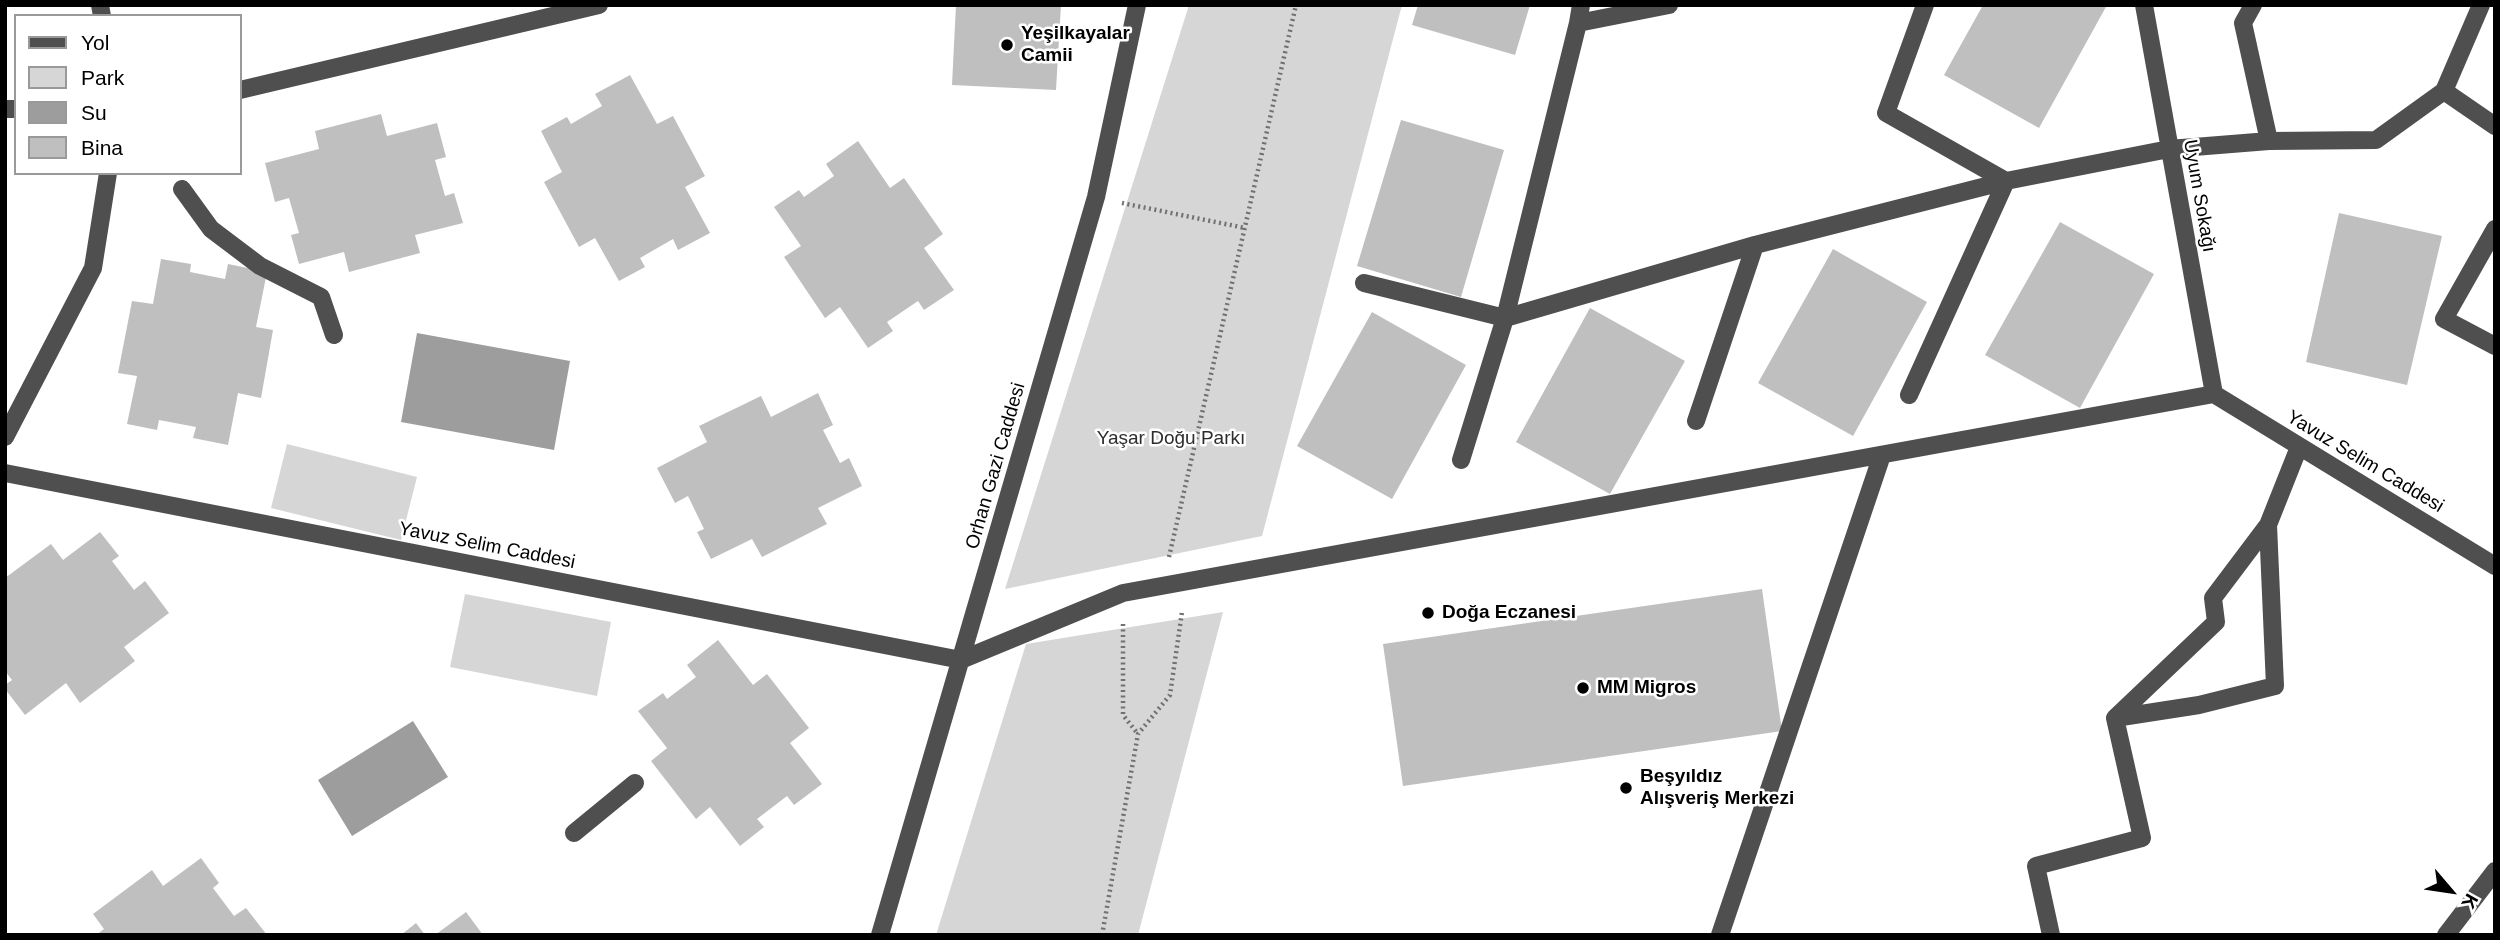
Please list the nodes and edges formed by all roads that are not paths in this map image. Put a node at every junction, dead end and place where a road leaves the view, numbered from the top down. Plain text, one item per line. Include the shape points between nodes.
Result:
1 (600, 5) edge
2 (1137, 5) edge
3 (1669, 5) edge
4 (1925, 5) edge
5 (2144, 5) edge
6 (2253, 5) edge
7 (2481, 5) edge
8 (1580, 14) edge
9 (242, 90) edge
10 (2444, 91) junction
11 (2495, 125) edge
12 (2269, 141) junction
13 (2169, 149) junction
14 (108, 175) edge
15 (2006, 181) junction
16 (182, 189) dead end
17 (2495, 229) edge
18 (1755, 245) junction
19 (1364, 283) dead end
20 (1505, 318) junction
21 (334, 335) dead end
22 (2495, 346) edge
23 (2214, 394) junction
24 (1909, 395) dead end
25 (1696, 421) dead end
26 (5, 437) edge
27 (2299, 447) junction
28 (1882, 454) junction
29 (1461, 460) dead end
30 (5, 473) edge
31 (2268, 525) junction
32 (2495, 566) edge
33 (961, 660) junction
34 (2115, 718) junction
35 (635, 783) dead end
36 (574, 833) dead end
37 (2495, 871) edge
38 (880, 935) edge
39 (1720, 935) edge
40 (2051, 935) edge
41 (2446, 935) edge

1 - 9 street
2 - 33 street, Orhan Gazi Caddesi via 1096,197
3 - 8 street
4 - 15 street via 1886,113
5 - 13 street, Uyum Sokağı
6 - 12 street via 2243,23
7 - 10 street
8 - 20 street
10 - 11 street
10 - 12 street via 2376,140
12 - 13 street
13 - 15 street
13 - 23 street, Uyum Sokağı
14 - 26 street via 93,268
15 - 18 street
15 - 24 street
16 - 21 street via 211,229 260,266 321,297
17 - 22 street via 2444,319
18 - 20 street
18 - 25 street
19 - 20 street
20 - 29 street
23 - 27 street, Yavuz Selim Caddesi
23 - 28 street
27 - 31 street
27 - 32 street, Yavuz Selim Caddesi
28 - 33 street via 1123,593
28 - 39 street
30 - 33 street, Yavuz Selim Caddesi
31 - 34 street via 2213,598 2216,622
31 - 34 street via 2275,686 2199,705
33 - 38 street, Orhan Gazi Caddesi
34 - 40 street via 2142,838 2036,866
35 - 36 street
37 - 41 street

